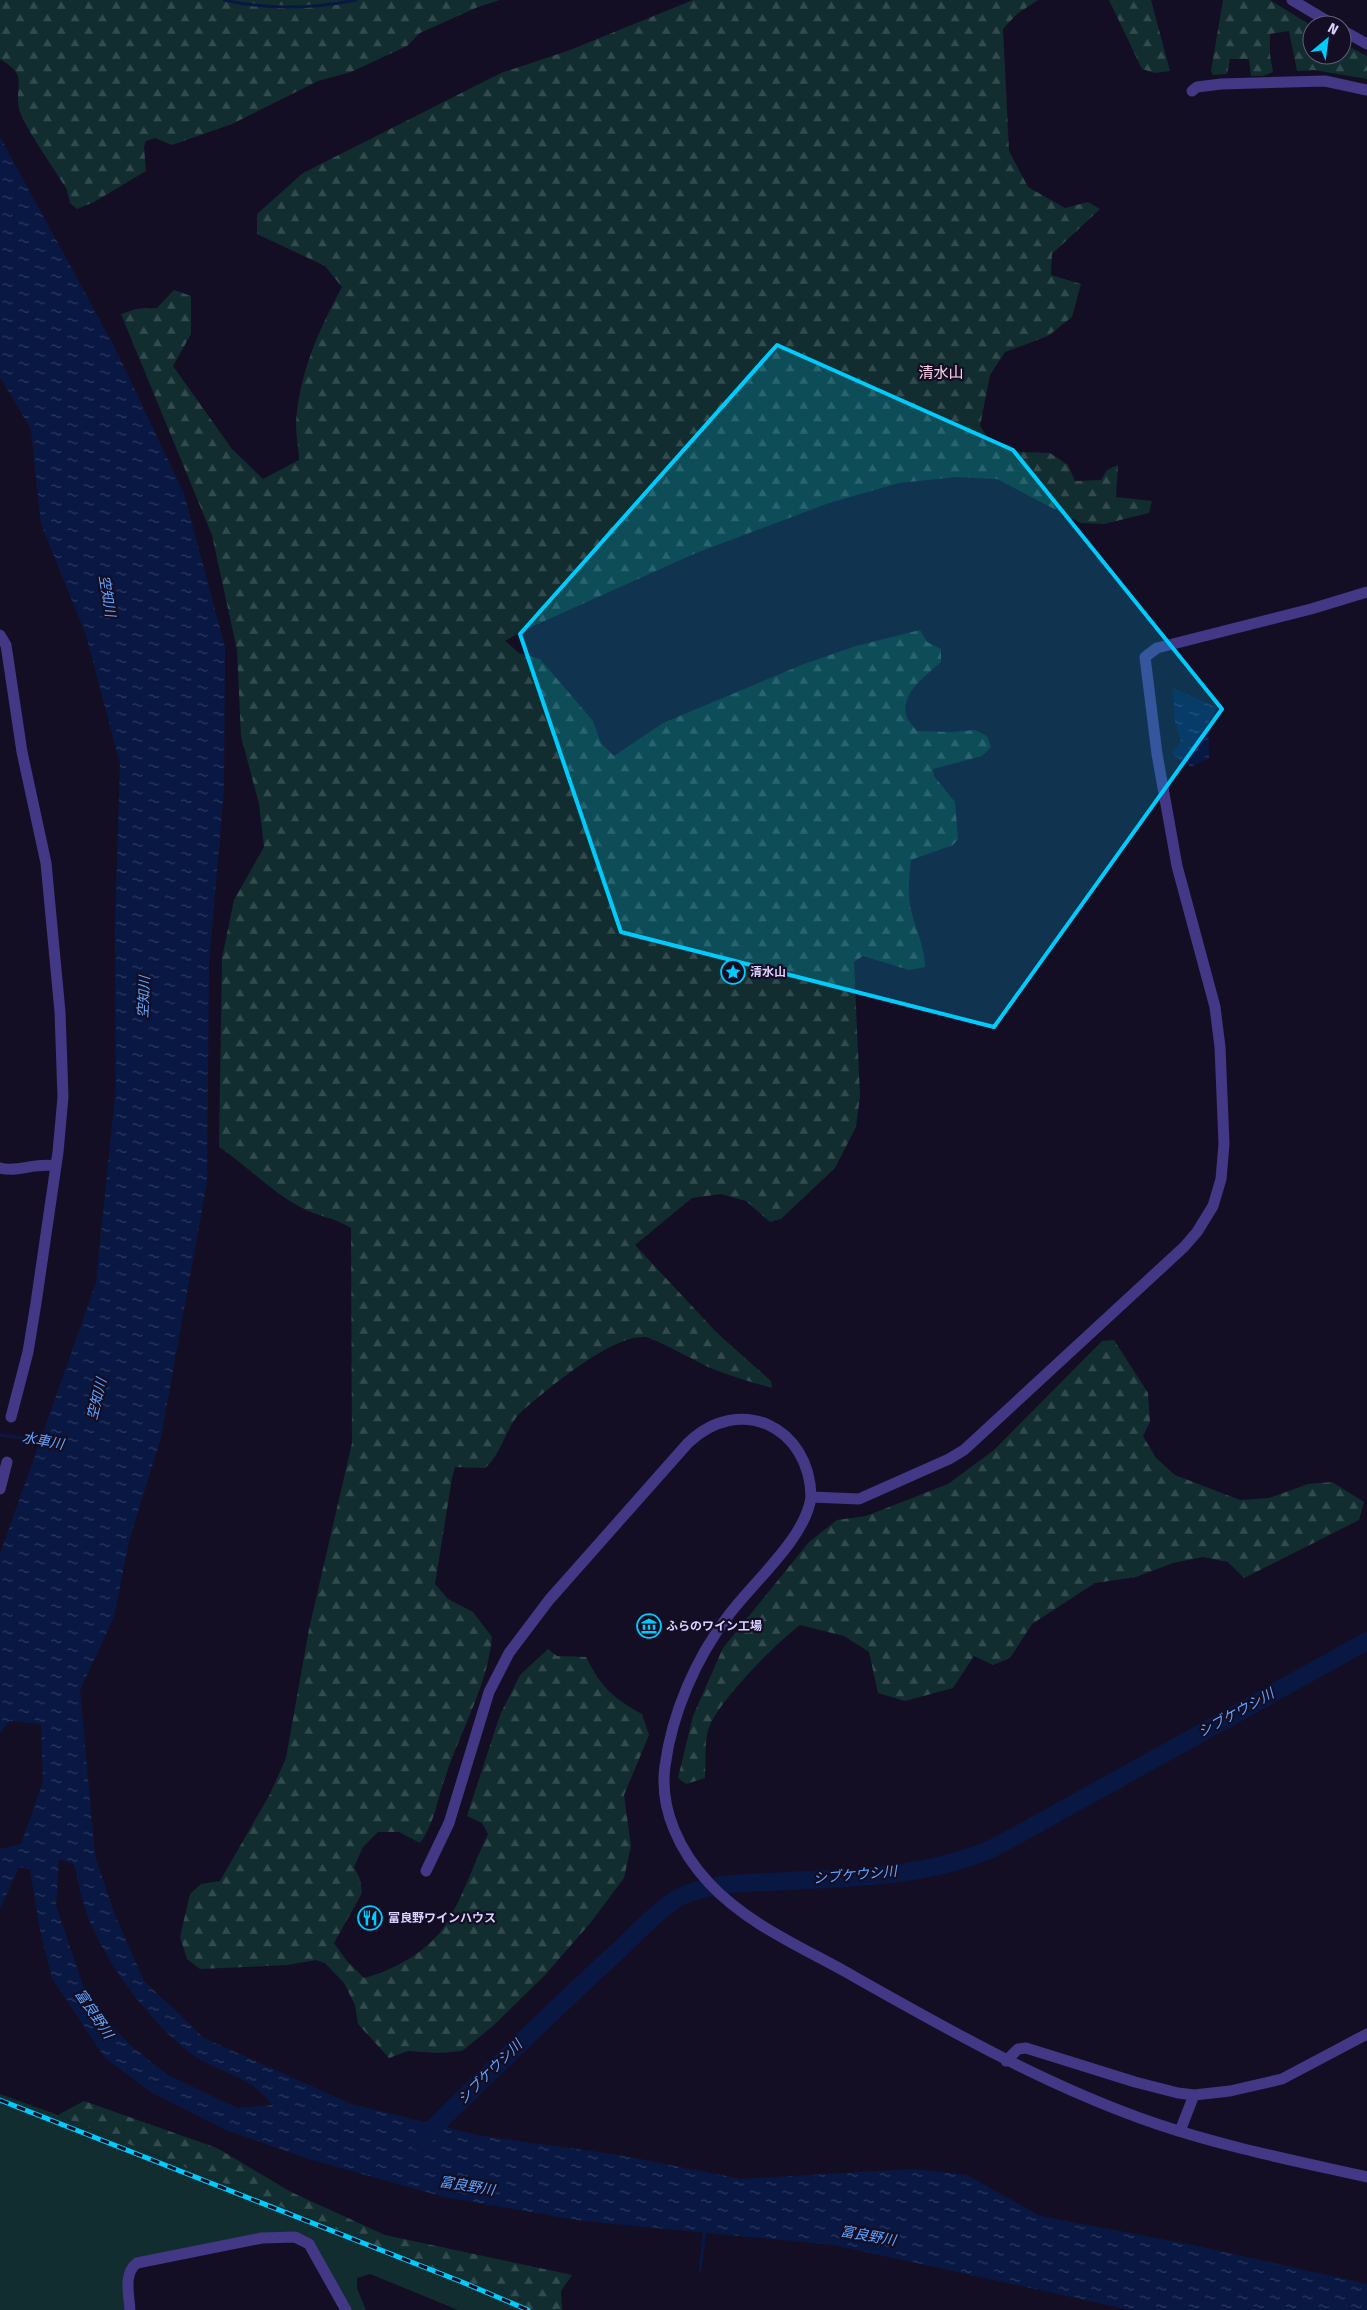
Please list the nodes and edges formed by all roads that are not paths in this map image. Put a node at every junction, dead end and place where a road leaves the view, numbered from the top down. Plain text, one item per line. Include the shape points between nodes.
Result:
1 (1292, 0) edge
2 (1317, 15) edge
3 (1352, 36) edge
4 (1367, 44) edge
5 (1367, 90) edge
6 (1192, 91) dead end
7 (1367, 592) edge
8 (0, 635) edge
9 (56, 1166) junction
10 (0, 1168) edge
11 (11, 1416) dead end
12 (7, 1462) dead end
13 (0, 1489) edge
14 (811, 1497) junction
15 (426, 1871) dead end
16 (1367, 2034) edge
17 (1006, 2061) junction
18 (1194, 2094) junction
19 (1180, 2131) junction
20 (1367, 2177) edge
21 (130, 2310) edge
22 (346, 2310) edge

1 - 2 street
3 - 4 street
5 - 6 street via 1325,81 1221,84
7 - 14 street via 1157,648 1145,657 1177,866 1218,1028 1224,1162 1218,1192 1205,1221 1184,1247 964,1450 949,1460 860,1499
8 - 9 street via 6,645 22,752 42,845 56,952 62,1097
9 - 10 street
9 - 11 street via 28,1352
12 - 13 street
14 - 15 street via 809,1471 804,1459 790,1440 772,1427 749,1420 726,1421 705,1429 688,1443 549,1600 509,1653 489,1692 452,1815
14 - 17 street via 808,1513 798,1531 730,1613 693,1675 667,1755 664,1792 675,1833 690,1860 710,1884 741,1912
16 - 18 street via 1282,2079 1230,2091
17 - 18 street via 1018,2049 1026,2048 1135,2082
17 - 19 street via 1077,2094
18 - 19 street
19 - 20 street
21 - 22 street via 128,2274 137,2263 287,2236 309,2244

